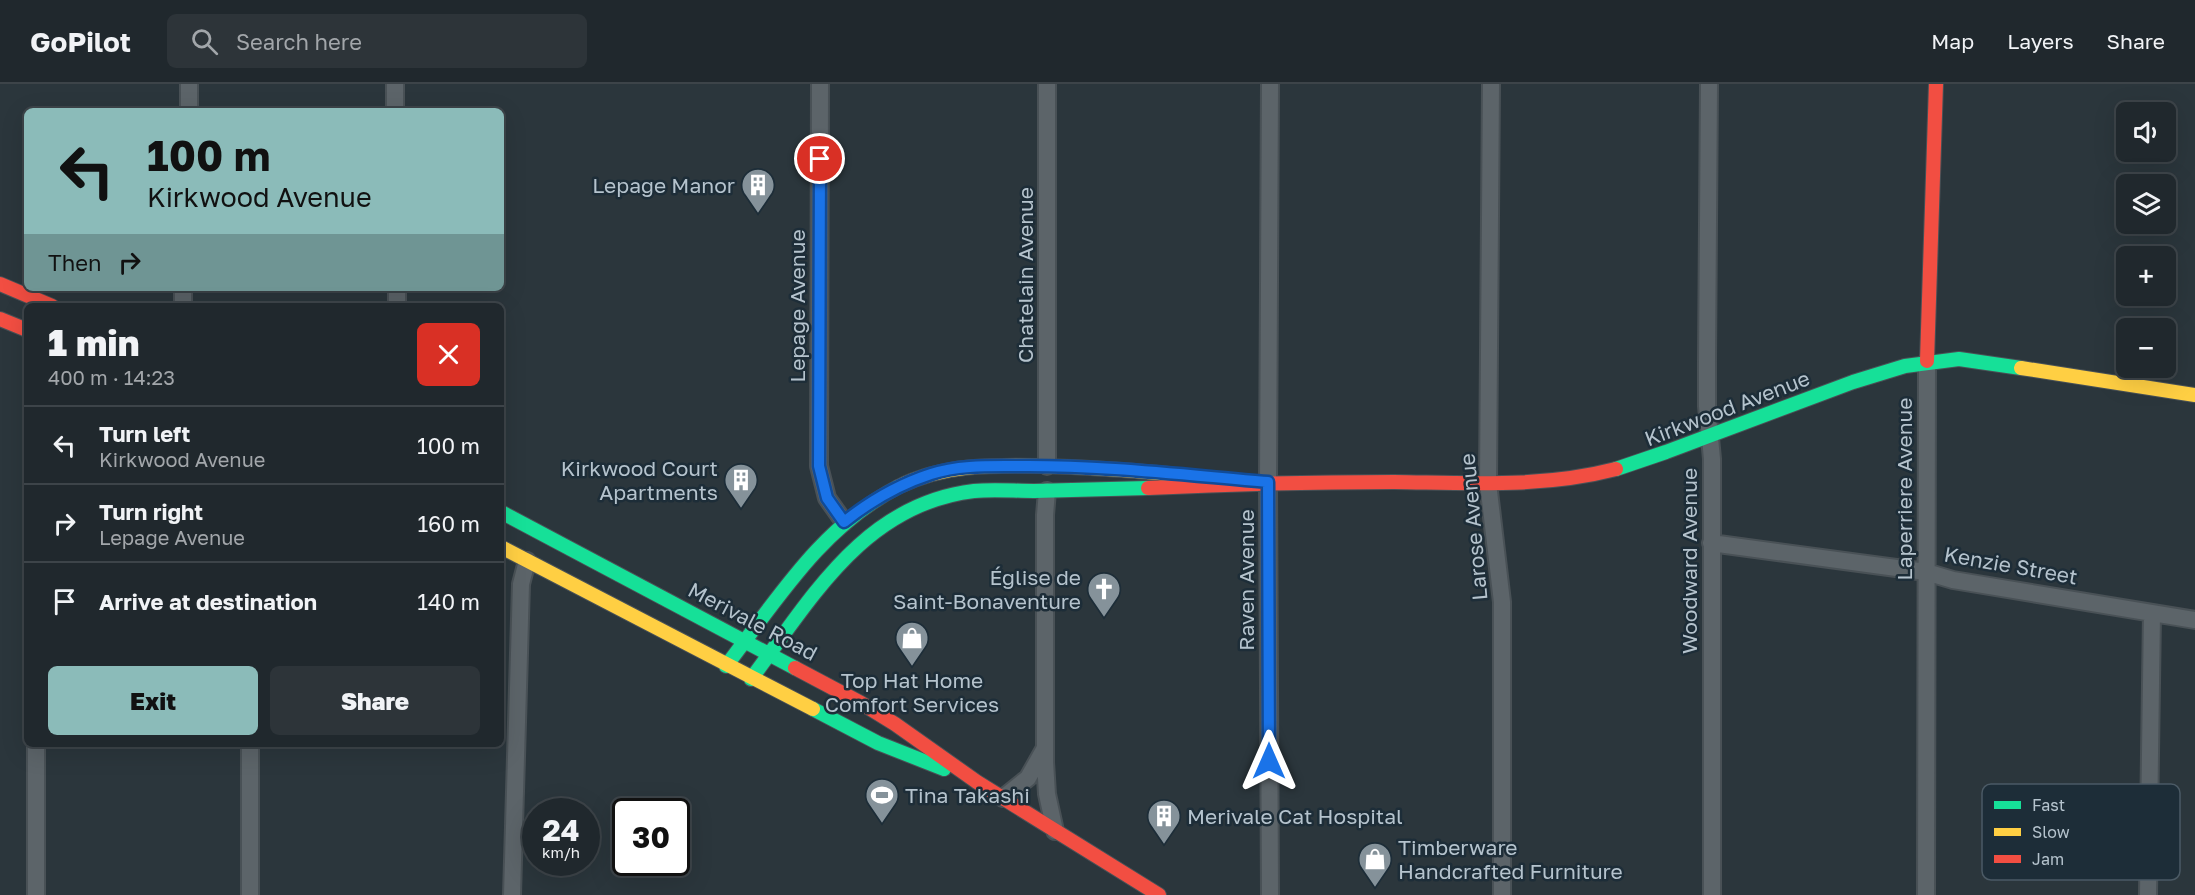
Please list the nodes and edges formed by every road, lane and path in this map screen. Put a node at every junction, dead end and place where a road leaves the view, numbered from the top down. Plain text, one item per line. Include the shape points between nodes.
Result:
1 (189, 84) edge
2 (395, 84) edge
3 (820, 84) edge
4 (1047, 84) edge
5 (1270, 84) edge
6 (1491, 84) edge
7 (1709, 84) edge
8 (1936, 84) edge
9 (189, 108) edge
10 (395, 108) edge
11 (0, 284) edge
12 (45, 303) edge
13 (0, 319) edge
14 (24, 329) edge
15 (1927, 361) junction
16 (2195, 395) edge
17 (1711, 435) junction
18 (1047, 466) junction
19 (1268, 482) junction
20 (1488, 483) junction
21 (1047, 491) junction
22 (504, 514) edge
23 (844, 522) junction
24 (1711, 543) junction
25 (504, 549) edge
26 (527, 561) junction
27 (1926, 572) junction
28 (2152, 613) junction
29 (2195, 620) edge
30 (745, 641) junction
31 (771, 654) junction
32 (726, 666) junction
33 (752, 679) junction
34 (36, 747) edge
35 (250, 747) edge
36 (1045, 747) junction
37 (977, 782) junction
38 (2150, 784) edge
39 (1003, 798) junction
40 (1055, 831) junction
41 (2148, 880) edge
42 (36, 895) edge
43 (250, 895) edge
44 (512, 895) edge
45 (1159, 895) edge
46 (1270, 895) edge
47 (1502, 895) edge
48 (1712, 895) edge
49 (1926, 895) edge
50 (2148, 895) edge

1 - 9 street
2 - 10 street
3 - 23 street, Lepage Avenue via 819,466 827,498
4 - 18 street, Chatelain Avenue
5 - 19 street, Raven Avenue
6 - 20 street, Larose Avenue
7 - 17 street, Woodward Avenue via 1707,406
8 - 15 main road, Laperriere Avenue
11 - 12 main road
13 - 14 main road
15 - 16 main road, Kirkwood Avenue via 1959,359
15 - 17 main road, Kirkwood Avenue via 1884,370
15 - 27 street, Laperriere Avenue
17 - 20 main road, Kirkwood Avenue via 1598,475 1557,482
17 - 24 street, Woodward Avenue
18 - 19 main road, Kirkwood Avenue
18 - 23 main road, Kirkwood Avenue via 986,466 933,473 893,491
19 - 20 main road, Kirkwood Avenue
19 - 21 main road, Kirkwood Avenue
19 - 46 street, Raven Avenue
20 - 47 street, Larose Avenue via 1502,602
21 - 31 main road, Kirkwood Avenue via 976,491 942,497 906,511 877,529 849,554
21 - 36 street
22 - 30 main road, Merivale Road
23 - 30 main road, Kirkwood Avenue via 806,562
24 - 27 street, Kenzie Street
24 - 48 street, Woodward Avenue
25 - 26 main road, Merivale Road
26 - 32 main road, Merivale Road
26 - 44 street via 521,584
27 - 28 street, Kenzie Street via 1953,580
27 - 49 street, Laperriere Avenue
28 - 29 street, Kenzie Street
28 - 38 street
30 - 31 main road, Merivale Road
30 - 32 main road, Kirkwood Avenue
31 - 33 main road, Kirkwood Avenue
31 - 37 main road, Merivale Road via 895,724
32 - 33 main road, Merivale Road
33 - 37 main road, Merivale Road via 878,743
34 - 42 street
35 - 43 street
36 - 39 street via 1028,778
36 - 40 street via 1047,794
37 - 39 main road, Merivale Road
39 - 40 main road, Merivale Road
40 - 45 main road, Merivale Road via 1126,880
41 - 50 street

